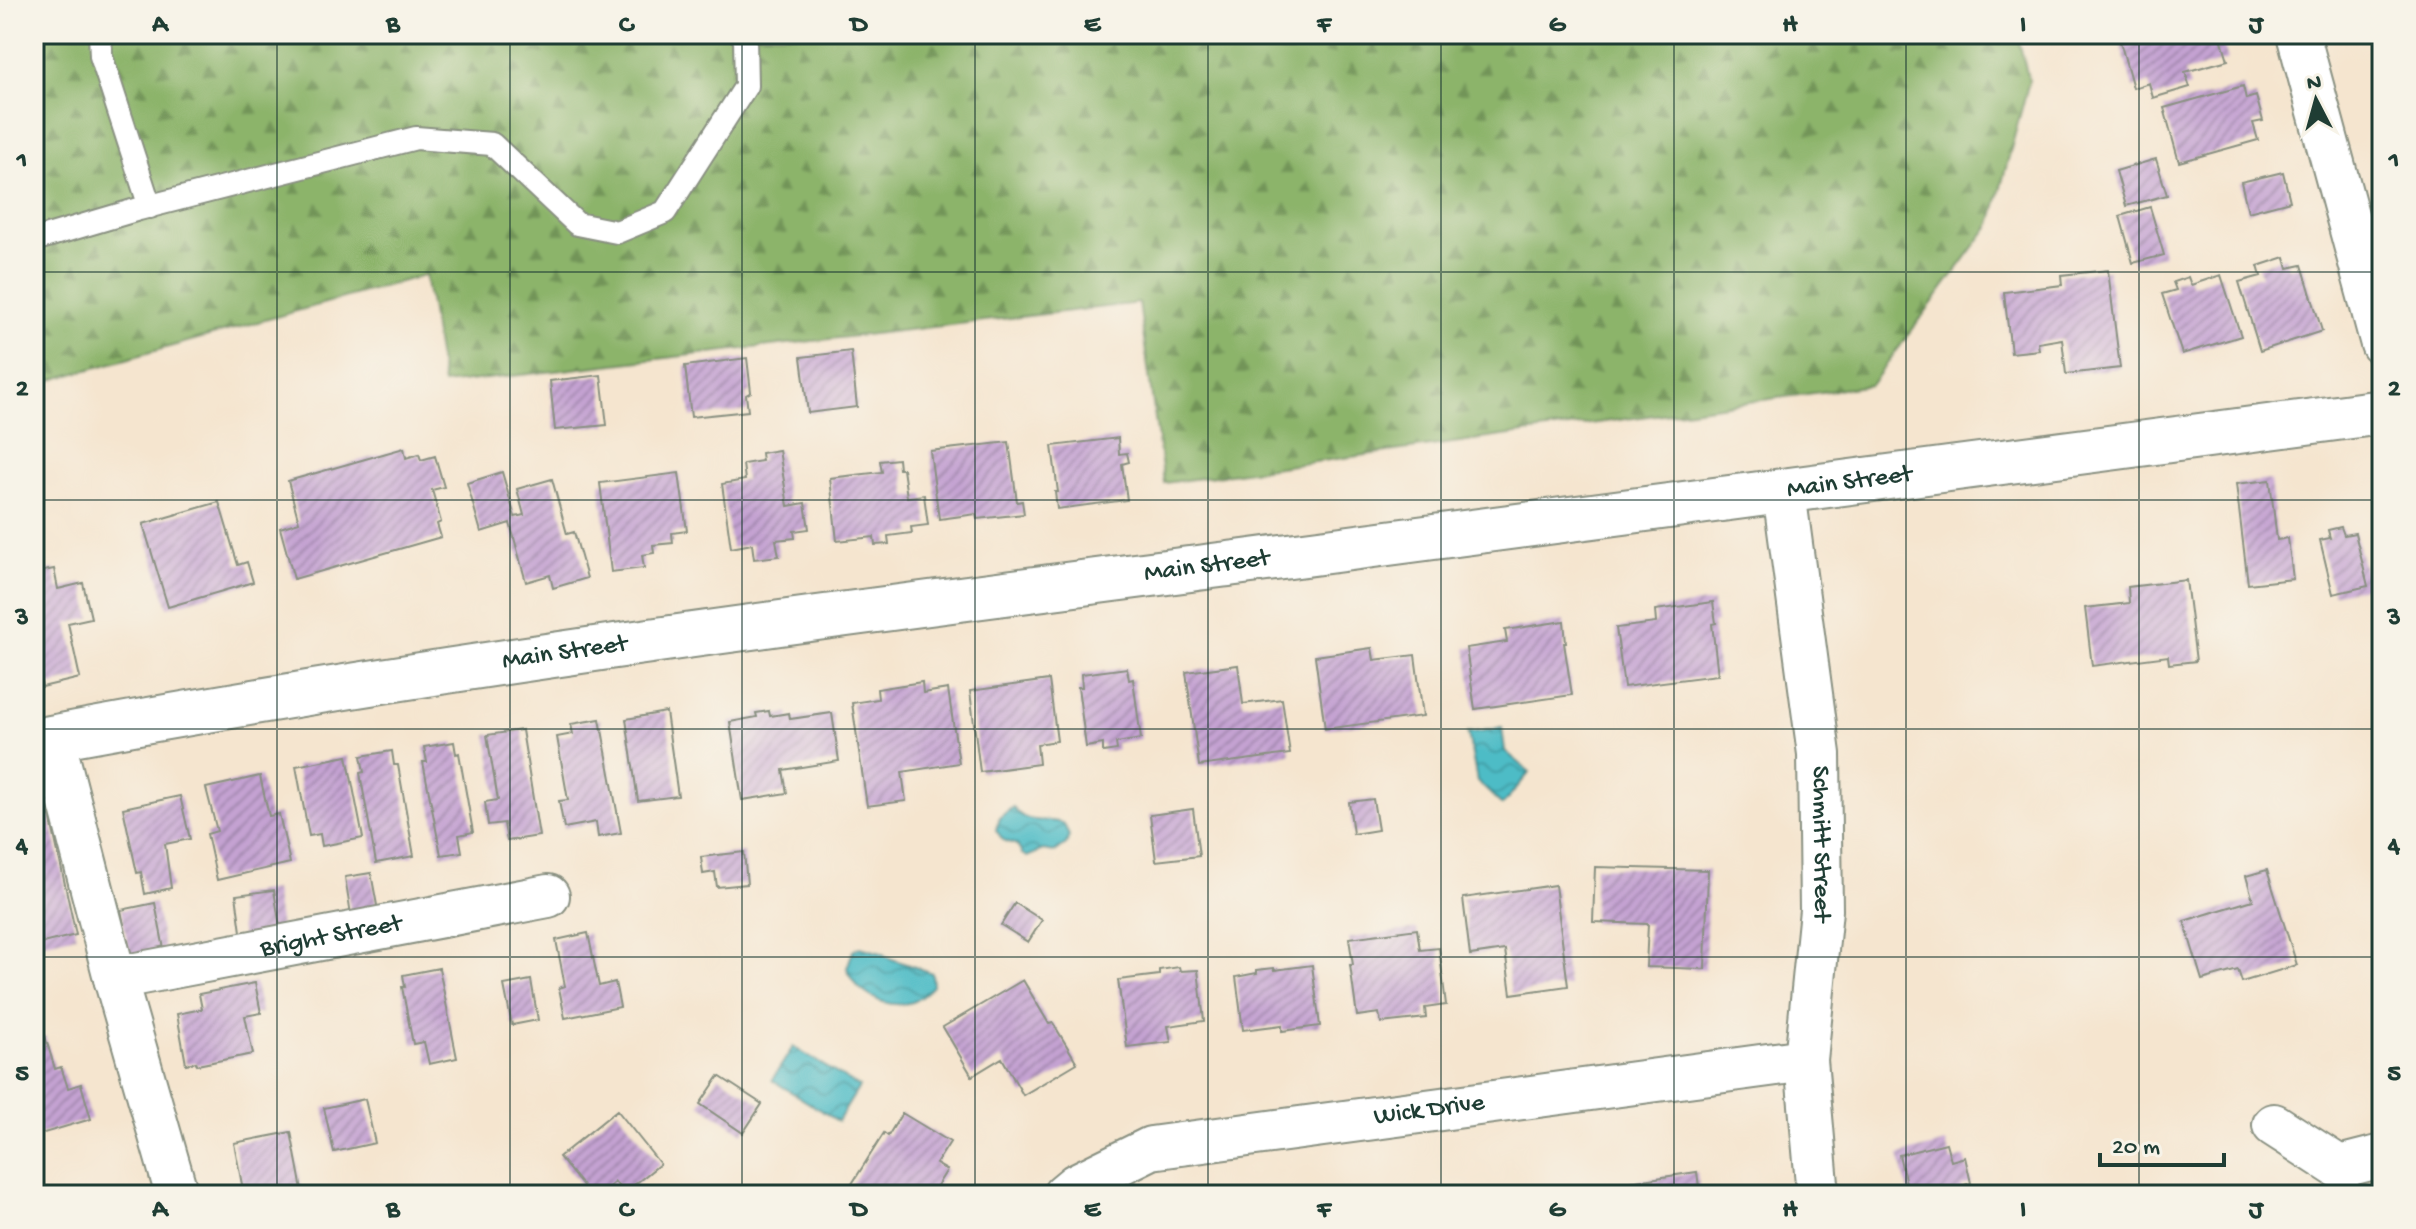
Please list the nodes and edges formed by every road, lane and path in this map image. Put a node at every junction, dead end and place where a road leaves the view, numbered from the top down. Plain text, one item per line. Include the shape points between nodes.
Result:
1 (100, 34) edge
2 (741, 34) edge
3 (2298, 34) edge
4 (150, 207) junction
5 (34, 240) edge
6 (2382, 344) edge
7 (2382, 412) edge
8 (1784, 492) junction
9 (43, 739) edge
10 (548, 896) dead end
11 (115, 978) junction
12 (1806, 1060) junction
13 (2274, 1125) dead end
14 (2382, 1156) edge
15 (177, 1195) edge
16 (1064, 1195) edge
17 (1818, 1195) edge

1 - 4 lane via 101,56
2 - 4 lane via 746,86 665,212 617,232 577,224 492,144 416,138
3 - 6 street
4 - 5 lane
7 - 8 main road, Main Street
8 - 9 main road, Main Street via 450,669
8 - 12 street, Schmitt Street via 1819,754 1821,910
9 - 11 street
10 - 11 street, Bright Street
11 - 15 street
12 - 16 street, Wick Drive via 1151,1148
12 - 17 street, Schmitt Street
13 - 14 street via 2339,1167

